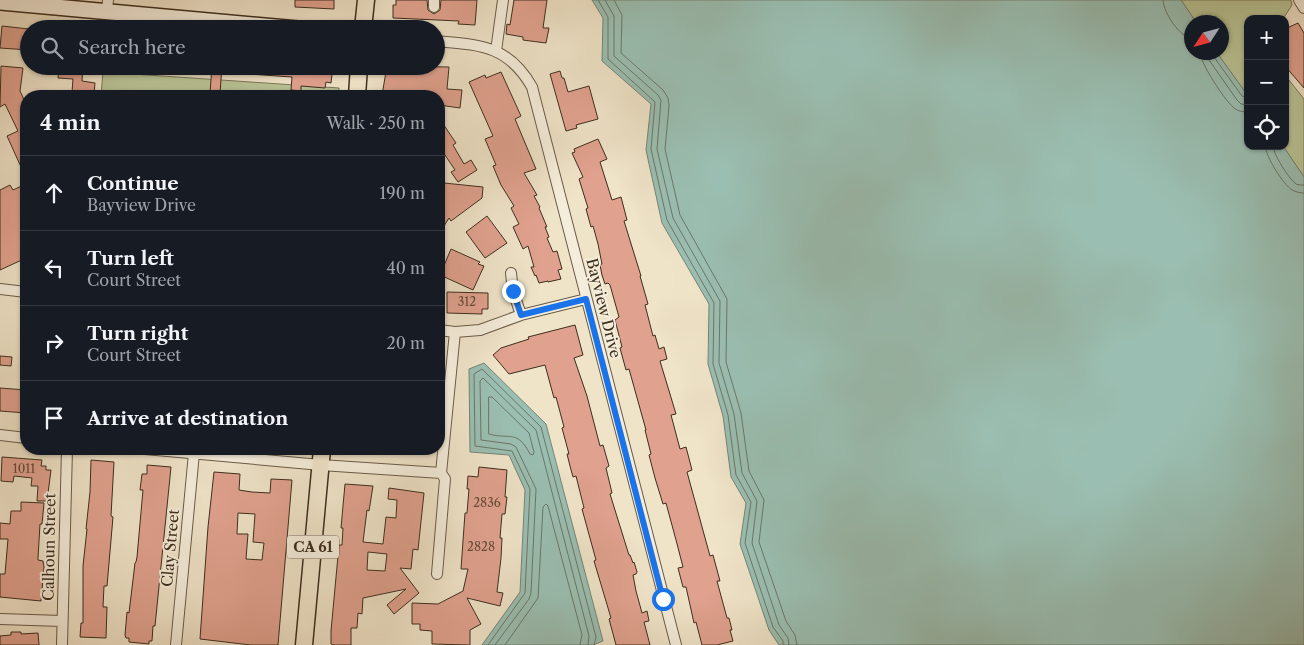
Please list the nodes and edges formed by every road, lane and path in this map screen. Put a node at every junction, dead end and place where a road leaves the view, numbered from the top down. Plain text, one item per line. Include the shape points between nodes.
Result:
1 (366, 0) edge
2 (504, 0) edge
3 (1299, 0) edge
4 (0, 2) edge
5 (108, 6) edge
6 (1304, 8) edge
7 (224, 20) edge
8 (364, 20) edge
9 (445, 42) edge
10 (496, 51) junction
11 (358, 75) edge
12 (357, 90) edge
13 (511, 273) dead end
14 (0, 289) edge
15 (20, 291) edge
16 (586, 299) junction
17 (521, 315) junction
18 (445, 331) edge
19 (455, 332) junction
20 (445, 433) edge
21 (0, 435) edge
22 (20, 437) edge
23 (67, 455) edge
24 (194, 455) edge
25 (258, 455) edge
26 (443, 455) edge
27 (321, 457) edge
28 (441, 474) junction
29 (437, 574) dead end
30 (0, 619) edge
31 (62, 621) junction
32 (62, 645) edge
33 (176, 645) edge
34 (304, 645) edge
35 (676, 645) edge

1 - 8 main road
2 - 10 street
3 - 6 street
4 - 5 main road
5 - 7 main road
9 - 10 street, Bayview Drive
10 - 16 street, Bayview Drive via 523,71 532,87
11 - 12 main road
13 - 17 street
14 - 15 street
16 - 17 street
16 - 35 street, Bayview Drive
17 - 19 street via 480,330
18 - 19 street
19 - 20 street
21 - 22 street
23 - 31 street, Calhoun Street
24 - 33 street, Clay Street
25 - 27 street
26 - 28 street
27 - 28 street
27 - 34 main road, CA 61
28 - 29 street via 445,478
30 - 31 street
31 - 32 street, Calhoun Street

